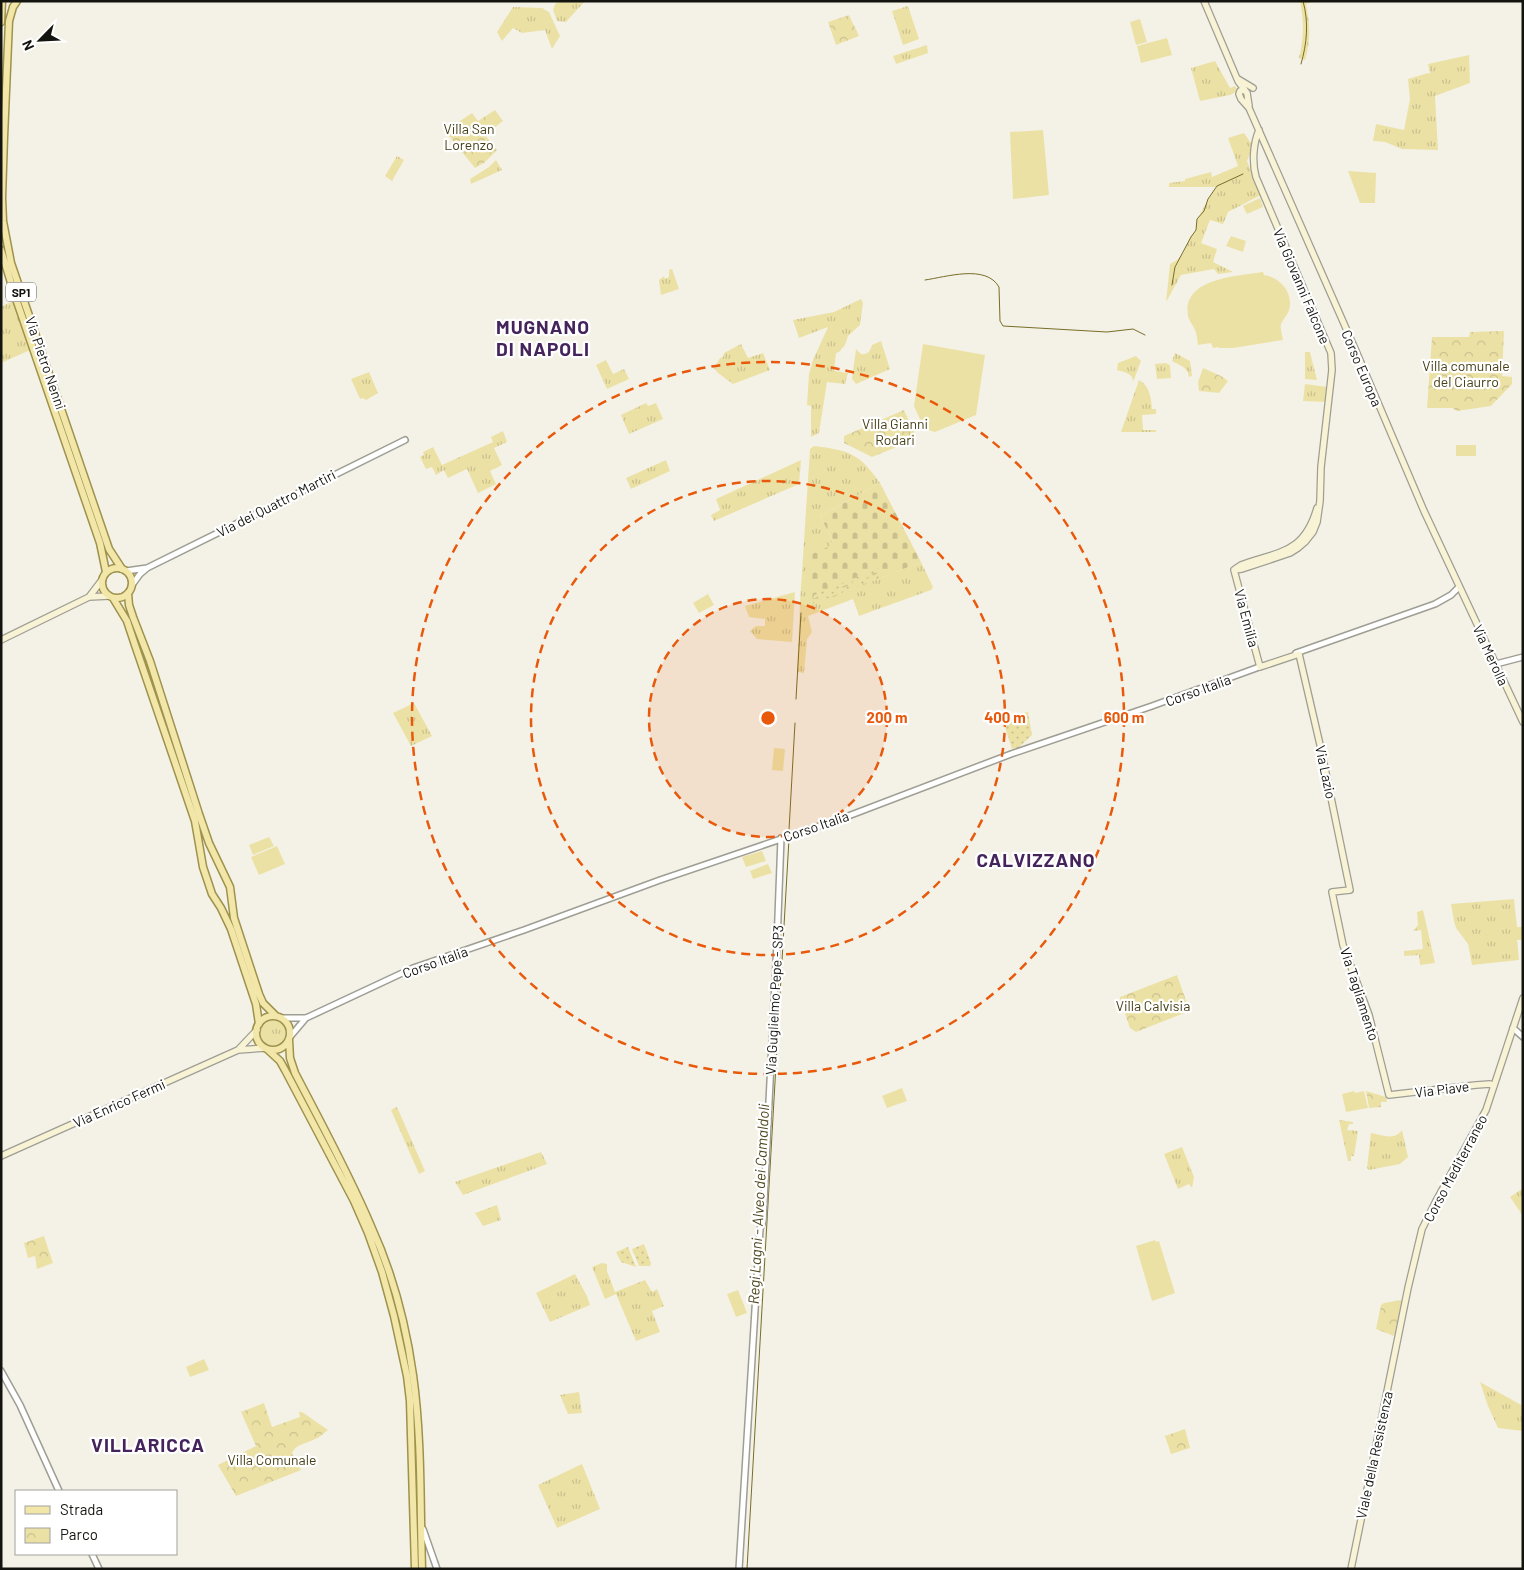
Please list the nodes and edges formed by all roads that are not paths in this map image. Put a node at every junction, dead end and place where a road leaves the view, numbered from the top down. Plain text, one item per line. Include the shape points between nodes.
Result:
1 (2, 1) edge
2 (10, 1) edge
3 (15, 1) edge
4 (1204, 1) edge
5 (1, 22) edge
6 (1238, 80) junction
7 (1253, 88) dead end
8 (1259, 130) junction
9 (1267, 148) junction
10 (1254, 154) junction
11 (1, 250) edge
12 (405, 440) dead end
13 (147, 568) junction
14 (124, 570) junction
15 (1234, 570) joint
16 (106, 572) junction
17 (102, 580) junction
18 (132, 584) junction
19 (1459, 587) junction
20 (128, 593) junction
21 (89, 596) junction
22 (111, 597) junction
23 (1, 640) edge
24 (1302, 653) junction
25 (1523, 657) edge
26 (1496, 664) junction
27 (1260, 667) junction
28 (1523, 722) edge
29 (781, 838) junction
30 (214, 853) junction
31 (201, 856) junction
32 (1332, 892) joint
33 (226, 897) junction
34 (215, 899) junction
35 (1523, 998) edge
36 (278, 1017) junction
37 (306, 1018) junction
38 (258, 1027) junction
39 (1513, 1028) junction
40 (1523, 1036) edge
41 (289, 1039) junction
42 (266, 1048) junction
43 (238, 1050) junction
44 (1494, 1086) junction
45 (1389, 1095) joint
46 (1, 1156) edge
47 (1398, 1342) joint
48 (1, 1371) edge
49 (59, 1490) edge
50 (417, 1517) junction
51 (93, 1555) edge
52 (100, 1569) edge
53 (416, 1569) edge
54 (422, 1569) edge
55 (437, 1569) edge
56 (739, 1569) edge
57 (1351, 1569) edge

1 - 5 main road
2 - 3 main road
3 - 14 main road, Via Pietro Nenni / SP1 via 9,21 2,198 7,246 109,549
4 - 6 main road
6 - 7 main road
6 - 8 main road, Corso Europa via 1242,90 1240,96 1245,99
8 - 9 main road, Corso Europa
8 - 10 main road, Via Giovanni Falcone
9 - 10 main road via 1260,147
9 - 19 main road, Corso Europa
10 - 15 main road, Via Giovanni Falcone via 1256,177 1332,357 1320,494 1310,528 1287,550
11 - 16 main road, Via Pietro Nenni / SP1 via 100,543
12 - 13 street, Via dei Quattro Martiri
13 - 14 street, Via dei Quattro Martiri
13 - 18 street, Via dei Quattro Martiri
14 - 16 main road via 114,568
14 - 18 main road via 131,577
15 - 27 main road, Via Emilia
16 - 17 main road
17 - 21 main road
17 - 22 main road via 103,589
18 - 20 main road
19 - 24 street, Corso Italia via 1435,604
19 - 26 main road, Via Merolla
20 - 22 main road via 121,598
20 - 30 main road via 129,605 198,814
21 - 22 main road
21 - 23 main road
22 - 31 main road via 136,644 195,821
24 - 27 main road, Corso Italia
24 - 32 main road, Via Lazio via 1350,890
25 - 26 street
26 - 28 main road, Via Merolla
27 - 29 street, Corso Italia
29 - 37 street, Corso Italia via 413,968
29 - 56 street, Via Guglielmo Pepe - SP3 via 762,1221
30 - 31 main road via 210,851
30 - 33 main road via 228,883
31 - 34 main road
32 - 45 main road, Via Tagliamento via 1343,945 1368,1015
33 - 34 main road
33 - 36 main road via 259,994 263,1003
34 - 38 main road via 231,929 256,1004
35 - 39 main road, Corso Mediterraneo
36 - 37 street
36 - 38 main road via 266,1018
36 - 41 main road via 289,1026
37 - 41 street
38 - 42 main road via 258,1040
38 - 43 main road, Via Enrico Fermi
39 - 40 street
39 - 44 main road, Corso Mediterraneo
41 - 42 main road via 280,1048
41 - 50 main road via 294,1073 372,1226 401,1317 416,1395
42 - 43 main road, Via Enrico Fermi
42 - 50 main road via 286,1070 354,1201 382,1272 407,1376 413,1506
43 - 46 main road, Via Enrico Fermi
44 - 45 main road, Via Piave via 1476,1085
44 - 47 main road, Corso Mediterraneo via 1486,1110 1422,1228
47 - 57 main road, Viale della Resistenza
48 - 49 street
50 - 53 main road
50 - 54 main road
50 - 55 street
51 - 52 street

